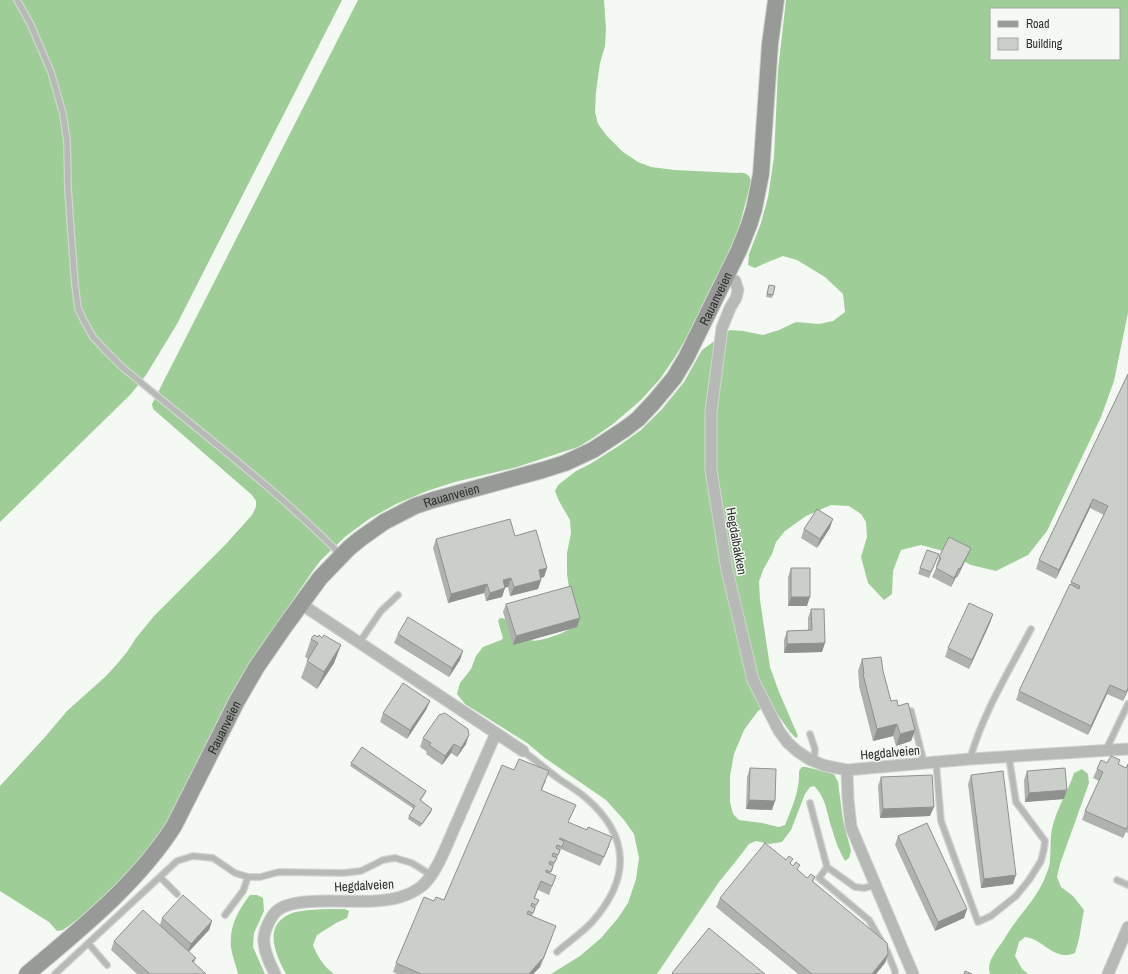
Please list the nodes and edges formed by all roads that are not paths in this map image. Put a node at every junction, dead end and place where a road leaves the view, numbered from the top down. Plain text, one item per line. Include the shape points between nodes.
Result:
1 (17, 0) edge
2 (776, 0) edge
3 (726, 277) junction
4 (342, 556) junction
5 (398, 595) dead end
6 (302, 604) junction
7 (1032, 629) dead end
8 (359, 643) junction
9 (1128, 704) edge
10 (911, 711) edge
11 (496, 733) junction
12 (810, 734) dead end
13 (1106, 750) junction
14 (1128, 750) edge
15 (523, 751) joint
16 (1009, 757) junction
17 (970, 759) junction
18 (814, 761) junction
19 (936, 762) junction
20 (924, 763) junction
21 (847, 770) junction
22 (810, 803) dead end
23 (827, 867) junction
24 (431, 875) junction
25 (160, 877) junction
26 (248, 877) junction
27 (1117, 880) dead end
28 (876, 885) junction
29 (1128, 885) edge
30 (178, 894) dead end
31 (225, 915) dead end
32 (1128, 927) edge
33 (88, 943) junction
34 (557, 952) dead end
35 (107, 965) dead end
36 (27, 974) edge
37 (55, 974) edge
38 (275, 974) edge
39 (895, 974) edge
40 (913, 974) edge
41 (1108, 974) edge

1 - 4 lane via 51,72 63,114 67,141 75,285 78,308 84,321 94,337 121,366 244,468
2 - 3 main road, Rauanveien via 758,195 749,225
3 - 4 main road, Rauanveien via 674,378 638,419 625,429 593,450 565,463 415,506 360,539
3 - 18 street, Hegdalbakken via 736,281 738,290 722,328 711,412 711,470 727,570 753,680 779,731 788,743
4 - 6 main road, Rauanveien via 320,578
5 - 8 lane via 381,611
6 - 8 street
6 - 36 main road, Rauanveien via 241,694 165,840 105,905
7 - 17 lane via 985,716
8 - 11 street
9 - 13 lane
10 - 20 lane
11 - 15 street
11 - 24 street, Hegdalveien
12 - 18 lane via 815,749
13 - 14 street, Hegdalveien
13 - 16 street, Hegdalveien
15 - 34 lane via 586,798 604,816 619,846 621,865 607,902 591,923
16 - 17 street, Hegdalveien
16 - 19 lane via 1016,802 1044,841 1044,849 1041,861 1016,896 991,916 978,922 941,821
17 - 19 street, Hegdalveien
18 - 21 street, Hegdalbakken
19 - 20 street, Hegdalveien
20 - 21 street, Hegdalveien
21 - 28 street, Hegdalveien via 851,827
22 - 23 lane
23 - 28 lane via 854,887
23 - 39 lane via 819,878 869,920 887,951
24 - 26 lane via 412,863 394,858 383,860 361,871 279,872
24 - 38 street, Hegdalveien via 411,894 398,898 298,903 278,910 271,918 264,936 266,953
25 - 26 lane via 177,861 193,856 213,858 235,873
25 - 30 lane
25 - 33 lane
26 - 31 lane via 243,891
27 - 29 lane
28 - 40 street, Hegdalveien
32 - 41 street
33 - 35 lane
33 - 37 lane

